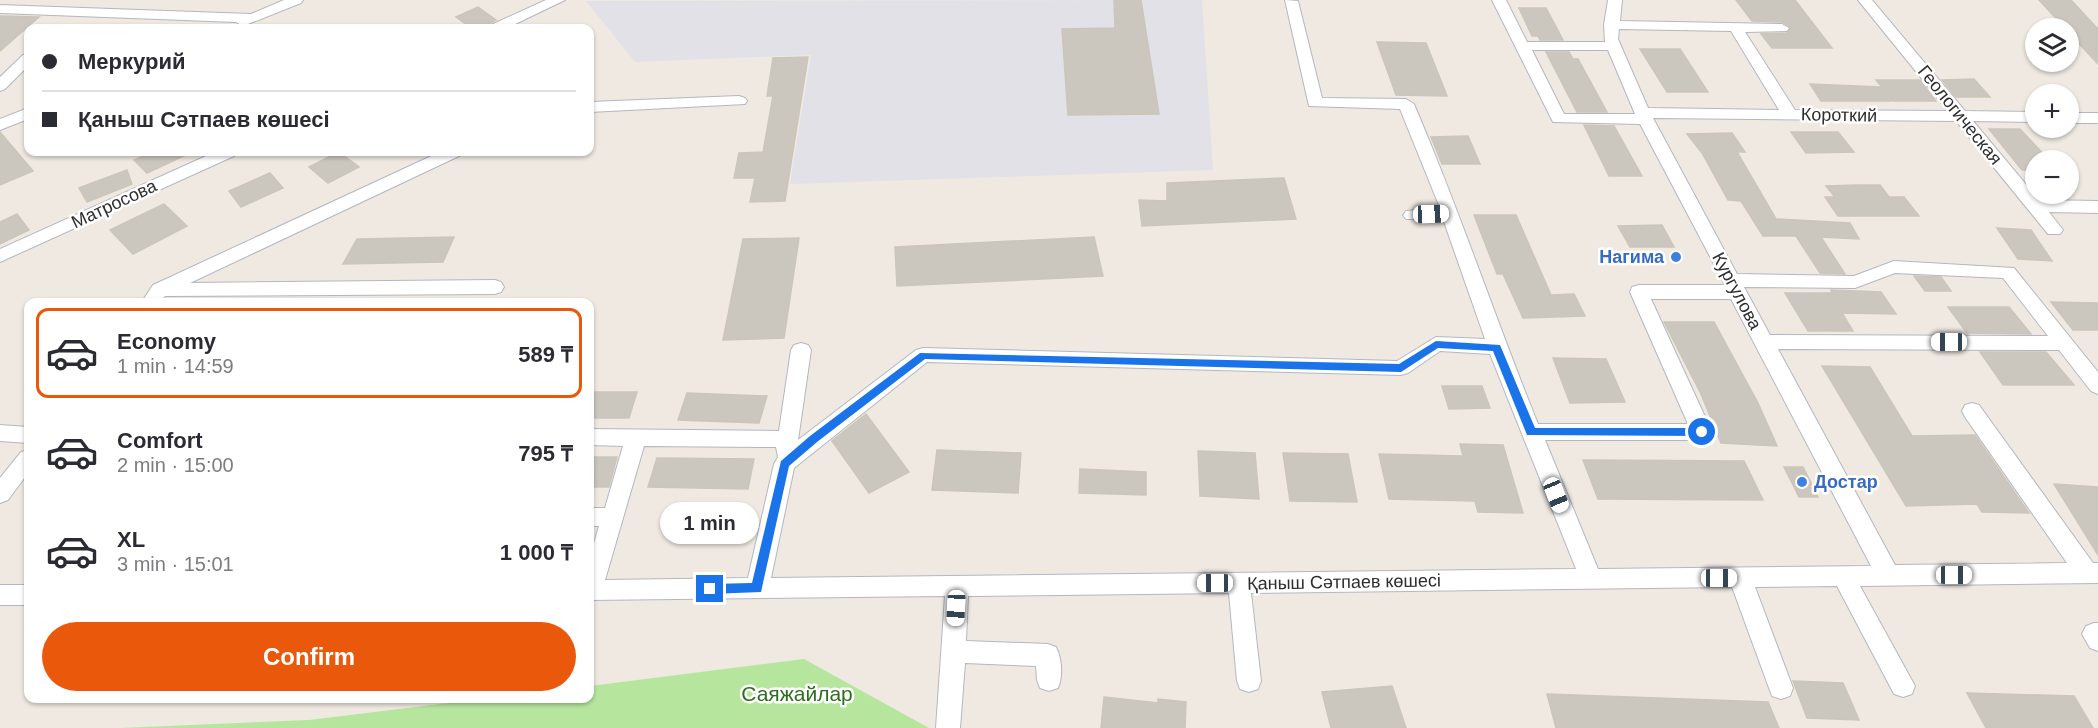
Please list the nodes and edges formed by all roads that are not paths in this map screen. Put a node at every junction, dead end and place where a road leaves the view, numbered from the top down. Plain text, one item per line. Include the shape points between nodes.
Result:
1 (8, 0) edge
2 (88, 0) edge
3 (296, 0) edge
4 (558, 0) edge
5 (1499, 0) edge
6 (1615, 0) edge
7 (1865, 0) edge
8 (1291, 1) edge
9 (0, 8) edge
10 (76, 12) junction
11 (253, 18) junction
12 (63, 24) edge
13 (238, 24) edge
14 (505, 24) edge
15 (1611, 25) junction
16 (1735, 27) junction
17 (1782, 28) dead end
18 (1522, 46) junction
19 (1612, 46) junction
20 (24, 62) edge
21 (0, 86) edge
22 (739, 101) dead end
23 (594, 107) edge
24 (1790, 114) junction
25 (24, 115) edge
26 (1643, 116) junction
27 (1961, 116) junction
28 (2025, 117) edge
29 (2079, 118) edge
30 (2098, 118) edge
31 (0, 125) edge
32 (219, 156) edge
33 (445, 156) edge
34 (2035, 206) junction
35 (2098, 207) edge
36 (1450, 213) junction
37 (1412, 215) dead end
38 (2054, 230) dead end
39 (0, 256) edge
40 (1735, 286) junction
41 (495, 287) dead end
42 (155, 297) edge
43 (1764, 342) junction
44 (2064, 343) junction
45 (1497, 347) junction
46 (801, 350) dead end
47 (2098, 386) edge
48 (1972, 411) dead end
49 (1531, 432) junction
50 (0, 433) edge
51 (24, 435) edge
52 (594, 437) edge
53 (636, 438) junction
54 (788, 439) junction
55 (24, 463) edge
56 (784, 464) junction
57 (0, 494) edge
58 (594, 517) edge
59 (613, 517) junction
60 (2093, 573) edge
61 (1888, 575) junction
62 (1843, 576) junction
63 (594, 577) edge
64 (1740, 577) junction
65 (1591, 579) junction
66 (1239, 583) junction
67 (957, 586) junction
68 (757, 588) junction
69 (594, 590) edge
70 (0, 595) edge
71 (24, 595) edge
72 (2098, 634) edge
73 (2098, 640) edge
74 (954, 652) junction
75 (1048, 680) dead end
76 (1249, 681) dead end
77 (1903, 686) dead end
78 (1781, 688) dead end
79 (948, 728) edge

1 - 9 street
2 - 10 street
3 - 11 street
4 - 14 street
5 - 18 street
6 - 15 street, Кургулова
7 - 27 street, Геологическая
8 - 36 street via 1315,103 1406,104
9 - 10 street
10 - 11 street
10 - 12 street
11 - 13 street
15 - 16 street
15 - 19 street, Кургулова
16 - 17 street
16 - 24 street
18 - 19 street
18 - 26 street, Короткий via 1559,118
19 - 26 street, Кургулова
20 - 21 street
22 - 23 street
24 - 26 street, Короткий
24 - 27 street, Короткий
25 - 31 street
26 - 40 street, Кургулова
27 - 28 street, Короткий
27 - 34 street, Геологическая
29 - 30 street
32 - 39 street, Матросова
33 - 42 street
34 - 35 street
34 - 38 street, Геологическая
36 - 37 street
36 - 45 street
40 - 43 street, Кургулова
40 - 44 street via 1855,282 1894,267 2008,272
40 - 49 street via 1639,292 1702,432
41 - 42 street
43 - 44 street
43 - 61 street, Кургулова
44 - 47 street
45 - 49 street
45 - 56 street via 1436,344 1401,368 923,355
46 - 54 street
48 - 60 street
49 - 65 street
50 - 51 street
52 - 53 street
53 - 54 street
53 - 59 street
54 - 56 street
55 - 57 street
56 - 68 street
58 - 59 street
59 - 63 street
60 - 61 street, Қаныш Сәтпаев көшесі
61 - 62 street, Қаныш Сәтпаев көшесі
62 - 64 street, Қаныш Сәтпаев көшесі
62 - 77 street
64 - 65 street, Қаныш Сәтпаев көшесі
64 - 78 street
65 - 66 street, Қаныш Сәтпаев көшесі
66 - 67 street, Қаныш Сәтпаев көшесі
66 - 76 street
67 - 68 street, Қаныш Сәтпаев көшесі
67 - 74 street
68 - 69 street, Қаныш Сәтпаев көшесі
70 - 71 street
72 - 73 street via 2094,634
74 - 75 street via 1048,655
74 - 79 street

